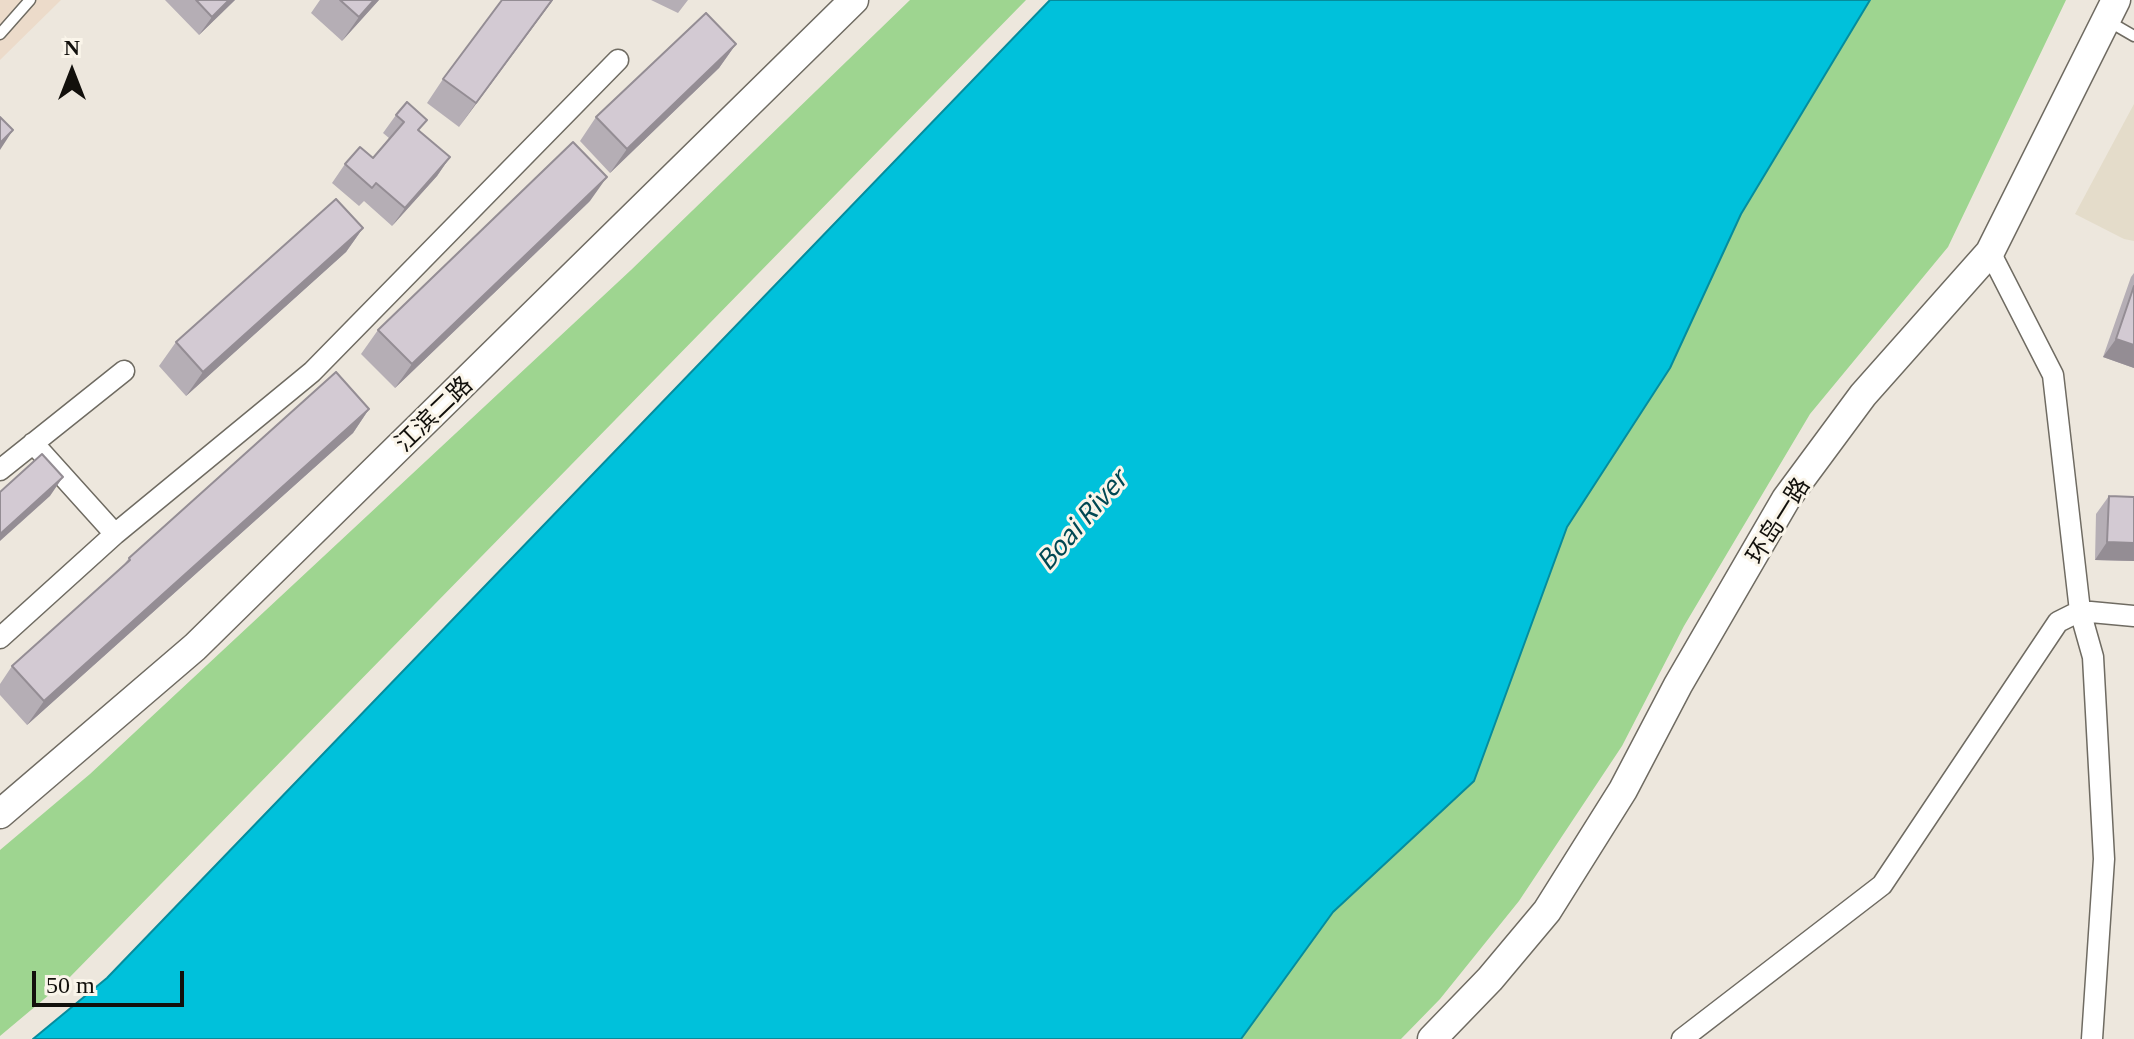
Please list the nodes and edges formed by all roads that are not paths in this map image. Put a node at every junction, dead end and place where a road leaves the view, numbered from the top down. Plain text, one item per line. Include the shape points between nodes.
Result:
1 (30, 0) edge
2 (854, 0) edge
3 (2111, 10) edge
4 (0, 34) edge
5 (2134, 36) edge
6 (618, 60) dead end
7 (1990, 252) junction
8 (124, 371) dead end
9 (33, 443) junction
10 (0, 470) edge
11 (115, 534) junction
12 (2080, 611) junction
13 (2134, 616) edge
14 (0, 638) edge
15 (0, 814) edge
16 (1432, 1039) edge
17 (1682, 1039) edge
18 (2092, 1039) edge

1 - 4 lane
2 - 15 street, 江滨二路 via 195,647
3 - 5 lane
3 - 7 street, 环岛一路
6 - 11 street via 312,372
7 - 12 street via 2053,375
7 - 16 street, 环岛一路 via 1863,395 1786,499 1623,790 1547,911
8 - 9 street
9 - 10 street
9 - 11 street
11 - 14 street
12 - 13 street
12 - 17 street via 2058,622 1882,885
12 - 18 street via 2093,657 2104,859

